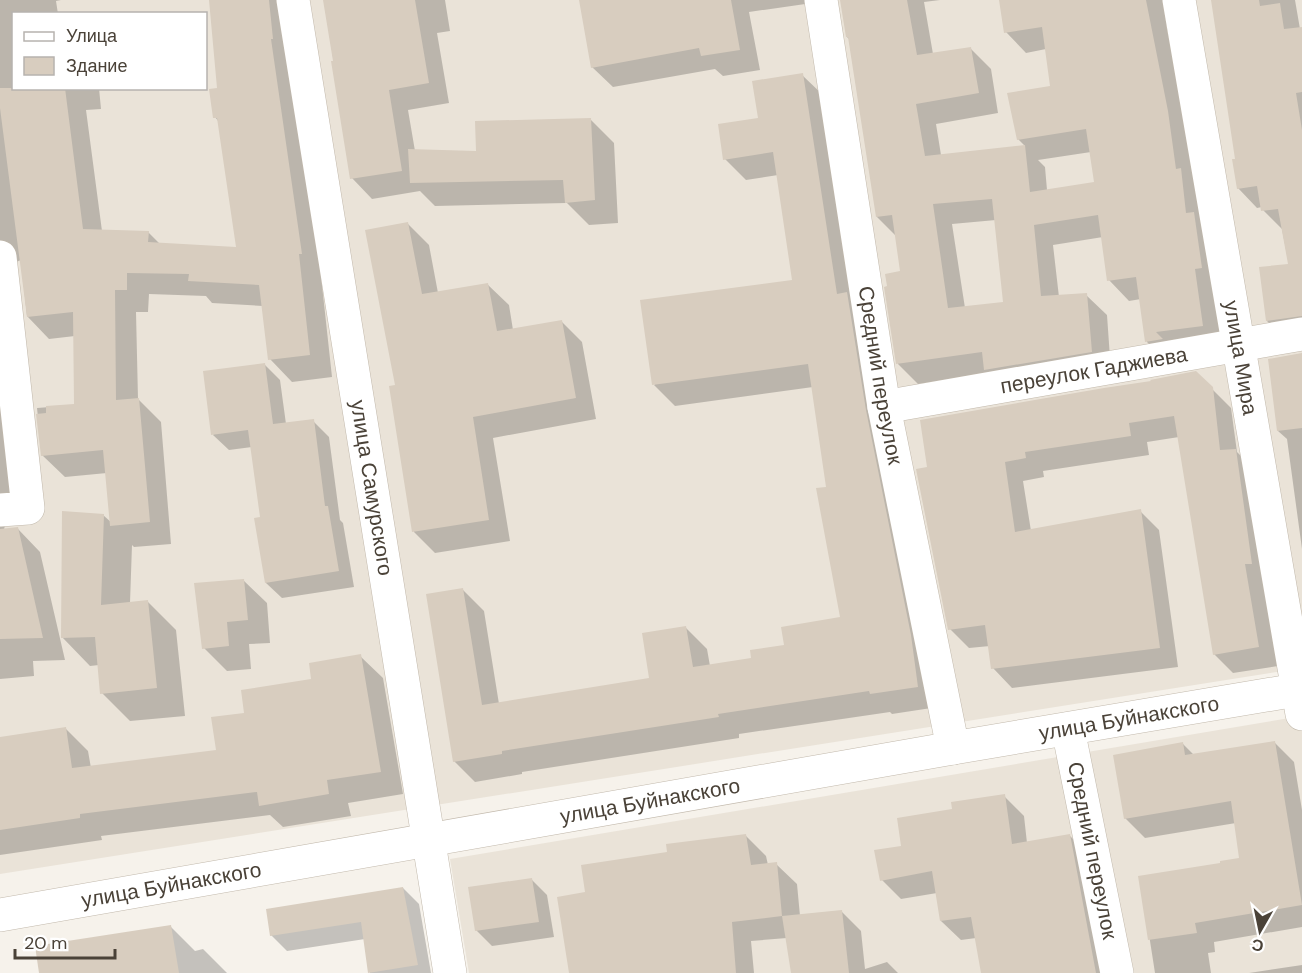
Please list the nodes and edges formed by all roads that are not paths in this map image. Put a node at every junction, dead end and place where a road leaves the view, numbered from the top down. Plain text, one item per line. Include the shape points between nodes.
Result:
1 (293, 0) edge
2 (821, 0) edge
3 (1179, 0) edge
4 (0, 257) edge
5 (1302, 334) edge
6 (1239, 345) junction
7 (884, 407) junction
8 (0, 510) edge
9 (1301, 698) edge
10 (1068, 729) junction
11 (953, 748) junction
12 (429, 840) junction
13 (0, 915) edge
14 (450, 973) edge
15 (1117, 973) edge

1 - 12 street, улица Самурского
2 - 7 street, Средний переулок
3 - 6 street, улица Мира
4 - 8 street via 28,508
5 - 6 street, переулок Гаджиева
6 - 7 street, переулок Гаджиева
6 - 9 street, улица Мира
7 - 11 street, Средний переулок
9 - 10 street, улица Буйнакского
10 - 11 street, улица Буйнакского
10 - 15 street, Средний переулок
11 - 12 street, улица Буйнакского
12 - 13 street, улица Буйнакского
12 - 14 street, улица Самурского

